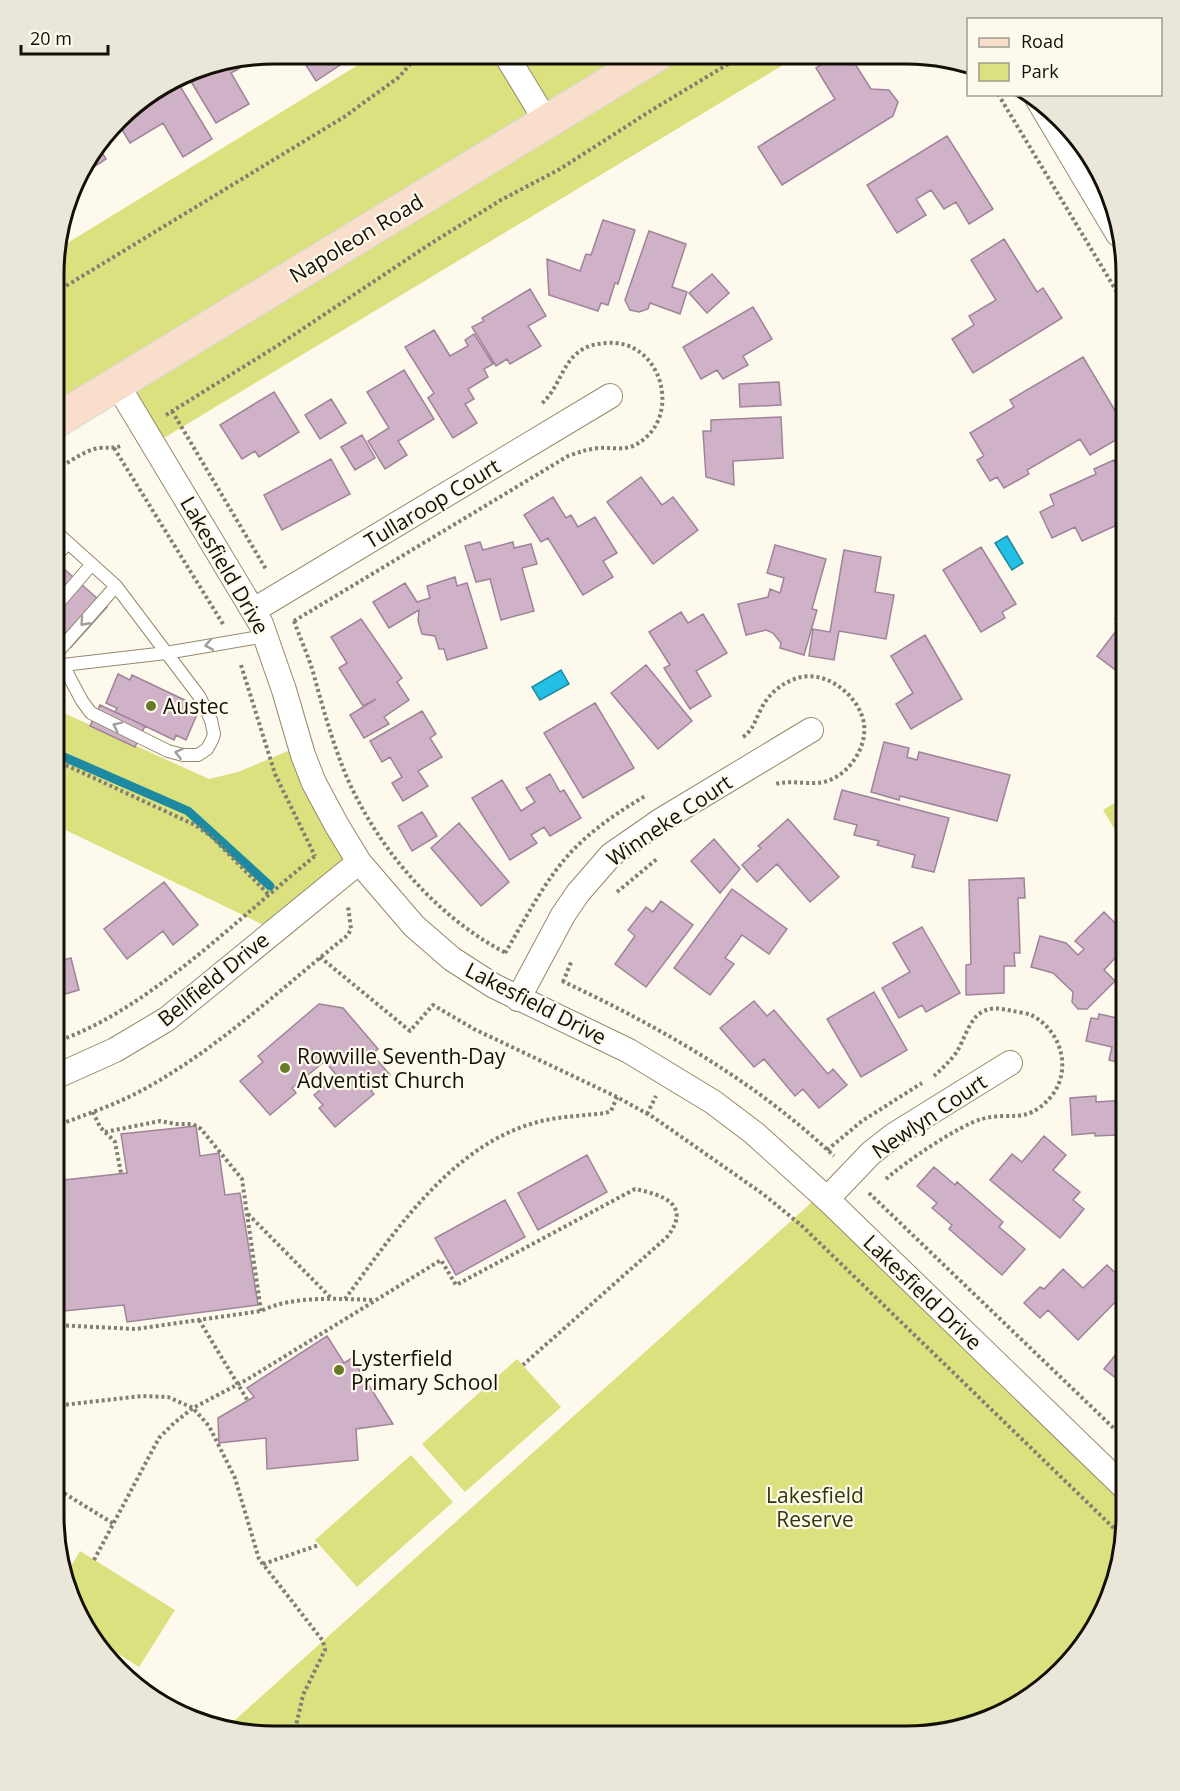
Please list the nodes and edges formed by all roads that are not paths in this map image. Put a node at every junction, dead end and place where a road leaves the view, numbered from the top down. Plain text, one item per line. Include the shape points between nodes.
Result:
1 (641, 64) edge
2 (512, 65) edge
3 (546, 122) junction
4 (1070, 144) edge
5 (1082, 162) edge
6 (117, 384) junction
7 (610, 396) dead end
8 (64, 416) edge
9 (64, 539) edge
10 (68, 543) junction
11 (64, 548) edge
12 (92, 564) junction
13 (116, 586) junction
14 (64, 597) edge
15 (254, 610) junction
16 (266, 636) junction
17 (64, 652) edge
18 (166, 652) junction
19 (64, 660) edge
20 (64, 671) edge
21 (811, 730) dead end
22 (359, 862) junction
23 (518, 999) junction
24 (1010, 1063) dead end
25 (64, 1073) edge
26 (826, 1199) junction
27 (1115, 1479) edge

1 - 3 main road, Napoleon Road
2 - 3 street
3 - 6 main road, Napoleon Road
4 - 5 street
6 - 8 main road, Napoleon Road
6 - 15 street, Lakesfield Drive
7 - 15 street, Tullaroop Court
9 - 10 lane
10 - 11 lane
10 - 12 lane
12 - 13 lane
12 - 14 lane
13 -> 17 lane
13 - 18 lane
15 - 16 street, Lakesfield Drive
16 -> 18 lane
16 - 22 street, Lakesfield Drive via 314,783
18 - 19 lane
18 -> 20 lane via 199,696 213,728 213,740 207,749 194,756 168,751 91,713
21 - 23 street, Winneke Court via 611,855 563,915
22 - 23 street, Lakesfield Drive via 414,926 452,959
22 - 25 street, Bellfield Drive via 167,1019 116,1050
23 - 26 street, Lakesfield Drive via 629,1051 713,1102 754,1133
24 - 26 street, Newlyn Court via 894,1135
26 - 27 street, Lakesfield Drive

